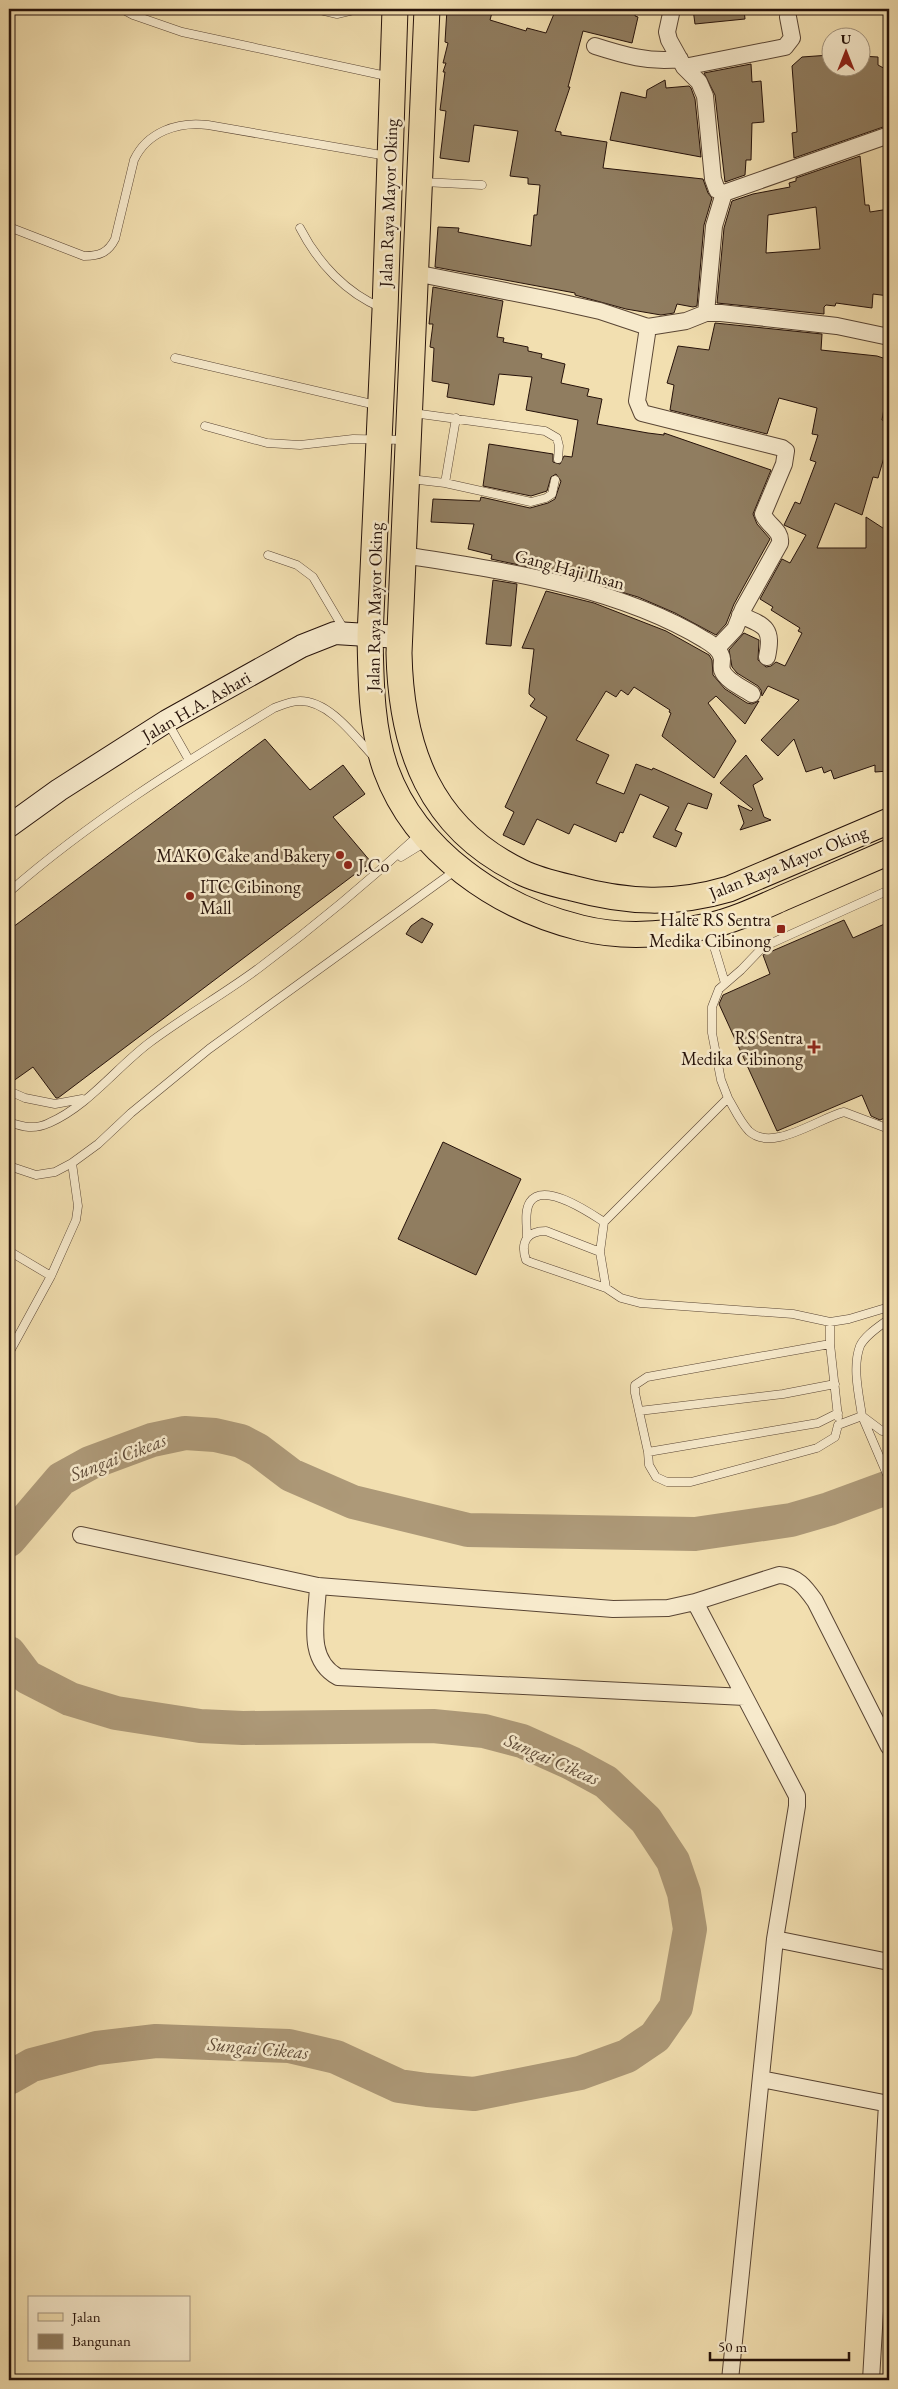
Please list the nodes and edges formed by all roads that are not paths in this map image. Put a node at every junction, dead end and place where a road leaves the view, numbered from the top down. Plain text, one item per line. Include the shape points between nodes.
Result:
1 (122, 9) edge
2 (316, 9) edge
3 (358, 9) edge
4 (395, 9) edge
5 (427, 9) edge
6 (672, 9) edge
7 (788, 16) dead end
8 (595, 46) dead end
9 (682, 63) junction
10 (392, 77) junction
11 (889, 135) edge
12 (389, 156) junction
13 (418, 182) junction
14 (482, 185) dead end
15 (724, 193) junction
16 (388, 210) junction
17 (418, 212) junction
18 (9, 228) edge
19 (300, 228) dead end
20 (415, 273) junction
21 (385, 310) junction
22 (706, 313) junction
23 (648, 327) junction
24 (889, 337) edge
25 (175, 358) dead end
26 (381, 407) junction
27 (409, 412) junction
28 (456, 418) junction
29 (205, 426) dead end
30 (379, 439) junction
31 (408, 440) junction
32 (558, 459) dead end
33 (406, 478) junction
34 (555, 480) dead end
35 (446, 483) junction
36 (268, 555) dead end
37 (403, 555) junction
38 (740, 615) junction
39 (358, 634) junction
40 (400, 637) junction
41 (717, 648) junction
42 (767, 657) dead end
43 (752, 694) dead end
44 (167, 721) junction
45 (189, 760) junction
46 (386, 770) junction
47 (889, 821) edge
48 (9, 826) edge
49 (425, 836) junction
50 (889, 852) edge
51 (459, 868) junction
52 (889, 890) edge
53 (9, 892) edge
54 (708, 926) junction
55 (724, 983) junction
56 (9, 1092) edge
57 (728, 1098) junction
58 (84, 1099) junction
59 (9, 1122) edge
60 (889, 1129) edge
61 (72, 1163) junction
62 (9, 1166) edge
63 (604, 1222) junction
64 (527, 1237) junction
65 (9, 1251) edge
66 (600, 1252) junction
67 (51, 1276) junction
68 (606, 1288) junction
69 (889, 1307) edge
70 (889, 1319) edge
71 (830, 1322) junction
72 (830, 1344) junction
73 (9, 1354) edge
74 (835, 1384) junction
75 (640, 1411) junction
76 (838, 1413) junction
77 (862, 1416) junction
78 (838, 1425) junction
79 (889, 1430) edge
80 (648, 1452) junction
81 (889, 1479) edge
82 (81, 1535) dead end
83 (318, 1586) junction
84 (695, 1602) junction
85 (745, 1697) junction
86 (889, 1747) edge
87 (775, 1939) junction
88 (889, 1962) edge
89 (761, 2079) junction
90 (888, 2104) edge
91 (730, 2380) edge
92 (871, 2380) edge

1 - 10 lane via 207,38
2 - 3 lane via 337,14
4 - 10 main road, Jalan Raya Mayor Oking
5 - 13 main road, Jalan Raya Mayor Oking
6 - 9 street via 667,32
7 - 9 street via 792,38 785,47
8 - 9 street via 645,59
9 - 15 street via 694,74 706,96 712,179 716,190
10 - 12 main road, Jalan Raya Mayor Oking
11 - 15 street
12 - 16 main road, Jalan Raya Mayor Oking
12 - 18 lane via 368,155 208,125 184,125 152,137 139,150 115,239 104,253 84,256
13 - 14 lane
13 - 17 main road, Jalan Raya Mayor Oking
15 - 22 street via 714,226
16 - 17 main road
16 - 21 main road, Jalan Raya Mayor Oking
17 - 20 main road, Jalan Raya Mayor Oking
19 - 21 lane via 323,264 361,299
20 - 23 street via 555,301
20 - 27 main road, Jalan Raya Mayor Oking
21 - 26 main road, Jalan Raya Mayor Oking
22 - 23 street via 686,321
22 - 24 street via 837,326
23 - 38 street via 637,401 642,413 786,451 764,514 778,532 780,543
25 - 26 lane
26 - 30 main road, Jalan Raya Mayor Oking
27 - 28 lane
27 - 31 main road, Jalan Raya Mayor Oking
28 - 32 lane via 545,431 557,438
28 - 35 lane
29 - 30 lane via 267,443 300,445
30 - 31 lane
30 - 39 main road, Jalan Raya Mayor Oking
31 - 33 main road, Jalan Raya Mayor Oking
33 - 35 lane
33 - 37 main road, Jalan Raya Mayor Oking
34 - 35 lane via 552,494 531,502
36 - 39 lane via 297,565 313,577
37 - 40 main road, Jalan Raya Mayor Oking
37 - 41 street, Gang Haji Ihsan via 499,570 572,588 665,618
38 - 41 street via 735,629
38 - 42 street via 766,629 770,638
39 - 40 street, Jalan H.A. Ashari
39 - 44 street, Jalan H.A. Ashari via 323,636
39 - 46 main road, Jalan Raya Mayor Oking
40 - 47 main road, Jalan Raya Mayor Oking via 400,693 406,728 421,771 447,816 477,844 523,873 591,893 640,901 704,896 729,889
41 - 43 street via 722,656 725,676
44 - 45 lane
44 - 48 street, Jalan H.A. Ashari
45 - 46 lane via 274,708 299,701 312,702 324,709
45 - 53 lane via 83,832
46 - 49 main road, Jalan Raya Mayor Oking via 397,795
49 - 51 main road, Jalan Raya Mayor Oking
49 - 58 lane via 258,968 149,1043
50 - 54 main road, Jalan Raya Mayor Oking via 736,919
51 - 54 main road, Jalan Raya Mayor Oking via 499,896 535,913 581,928 656,934
51 - 61 lane via 209,1049
52 - 55 lane via 764,947
54 - 55 lane
55 - 57 lane via 715,994 711,1017 719,1071
56 - 58 lane via 55,1104
57 - 60 lane via 749,1131 765,1136 787,1136 844,1112
57 - 63 lane
58 - 59 lane via 59,1118 38,1127 26,1128
61 - 62 lane via 55,1172 36,1175
61 - 67 lane via 78,1206 76,1220
63 - 64 lane via 573,1202 542,1195 529,1202
63 - 66 lane
64 - 66 lane via 536,1231 546,1231
64 - 68 lane via 523,1251 526,1260
65 - 67 lane
66 - 68 lane
67 - 73 lane
68 - 71 lane via 621,1298 640,1304 793,1314
69 - 71 lane
70 - 77 lane via 860,1346 856,1379
71 - 72 lane
72 - 74 lane
72 - 75 lane via 646,1376 635,1384
74 - 75 lane via 783,1394
74 - 76 lane
75 - 80 lane
76 - 78 lane
76 - 80 lane via 818,1423
77 - 78 lane
77 - 79 lane via 882,1431
77 - 81 lane
78 - 80 lane via 835,1437 817,1448 691,1482 667,1482 656,1477 649,1465
82 - 83 street
83 - 84 street via 613,1609 668,1608
83 - 85 street via 316,1649 325,1668 338,1677
84 - 85 street
84 - 86 street via 778,1575 799,1581 815,1601
85 - 87 street via 797,1796
87 - 88 street
87 - 89 street
89 - 90 street
89 - 91 street
90 - 92 street

